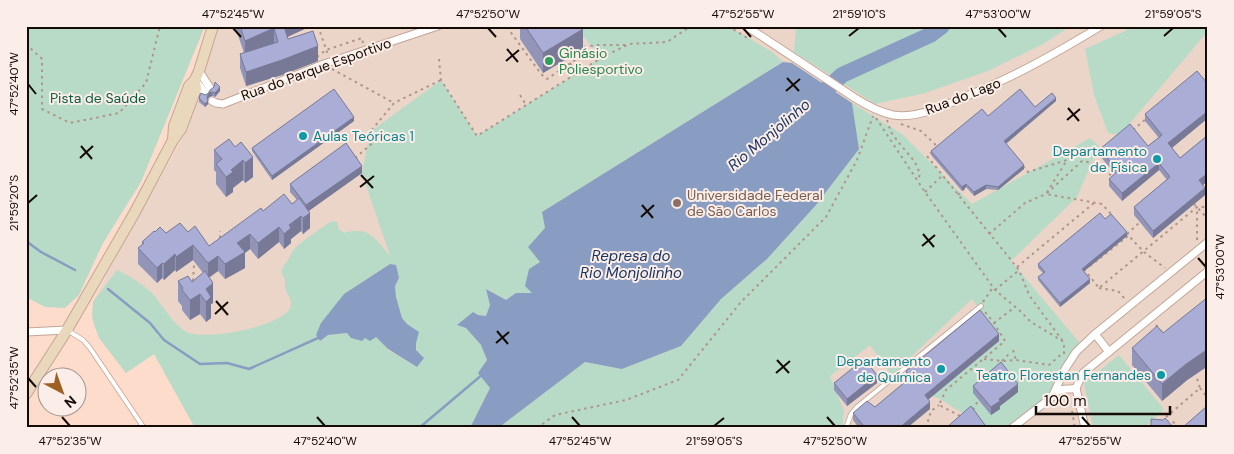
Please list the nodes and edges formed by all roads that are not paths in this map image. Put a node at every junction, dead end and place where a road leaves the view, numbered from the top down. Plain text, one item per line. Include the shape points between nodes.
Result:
1 (213, 26) edge
2 (438, 26) edge
3 (746, 26) edge
4 (1101, 26) edge
5 (197, 76) junction
6 (207, 90) dead end
7 (214, 98) dead end
8 (1208, 242) edge
9 (1208, 271) edge
10 (980, 306) road end
11 (68, 330) junction
12 (26, 332) edge
13 (1094, 334) junction
14 (1109, 352) junction
15 (1076, 388) junction
16 (1056, 392) junction
17 (26, 394) edge
18 (144, 428) edge
19 (846, 428) edge
20 (1012, 428) edge
21 (1085, 428) edge

1 - 5 main road
2 - 7 street, Rua do Parque Esportivo via 327,63 223,104
3 - 4 street, Rua do Lago via 871,108 893,115 913,115 945,106 995,85
5 - 6 street
5 - 11 main road via 186,93 168,152
8 - 13 street
9 - 14 street
10 - 19 lane via 857,407
11 - 12 street
11 - 17 main road
11 - 18 lane via 90,348
13 - 14 street
13 - 16 street via 1076,352
14 - 15 street via 1083,373
15 - 16 street via 1062,388
15 - 21 street
16 - 20 street

